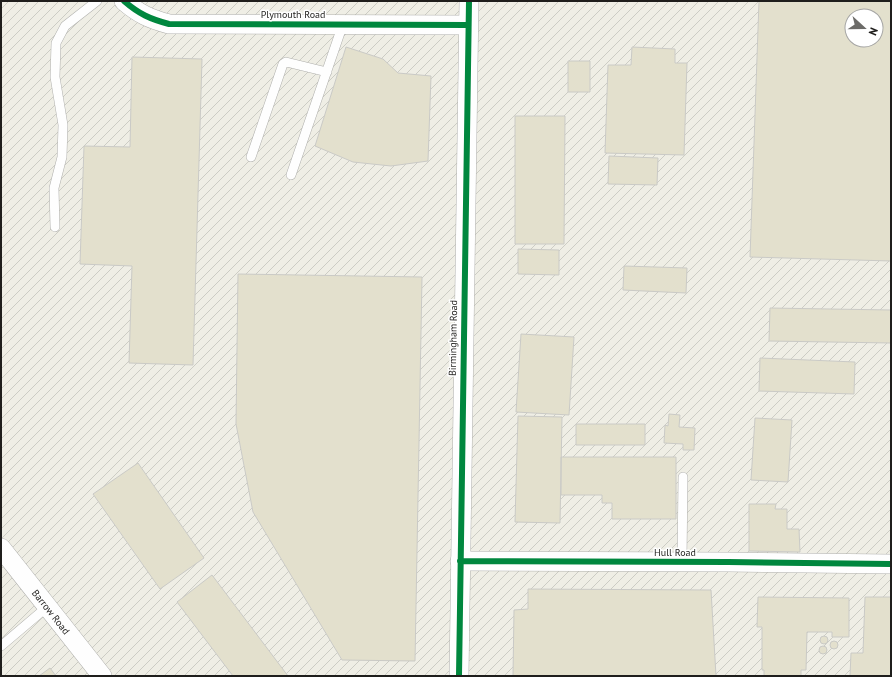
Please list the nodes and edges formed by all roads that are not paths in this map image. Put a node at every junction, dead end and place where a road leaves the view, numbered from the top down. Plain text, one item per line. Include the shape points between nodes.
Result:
1 (97, 1) edge
2 (124, 1) edge
3 (468, 1) edge
4 (343, 24) junction
5 (468, 25) junction
6 (327, 72) junction
7 (251, 158) dead end
8 (291, 175) dead end
9 (55, 228) dead end
10 (683, 477) dead end
11 (1, 548) edge
12 (460, 561) junction
13 (682, 562) junction
14 (891, 564) edge
15 (47, 607) junction
16 (1, 646) edge
17 (102, 676) edge
18 (459, 676) edge

1 - 9 lane via 65,26 56,43 55,77 63,126 62,156 54,188
2 - 4 street, Plymouth Road via 139,13 169,24
3 - 5 street, Birmingham Road
4 - 5 street, Plymouth Road
4 - 6 lane
5 - 12 street, Birmingham Road
6 - 7 lane via 286,62 283,64
6 - 8 lane
10 - 13 lane
11 - 15 street, Barrow Road
12 - 13 street, Hull Road
12 - 18 street, Birmingham Road
13 - 14 street, Hull Road
15 - 16 lane
15 - 17 street, Barrow Road

